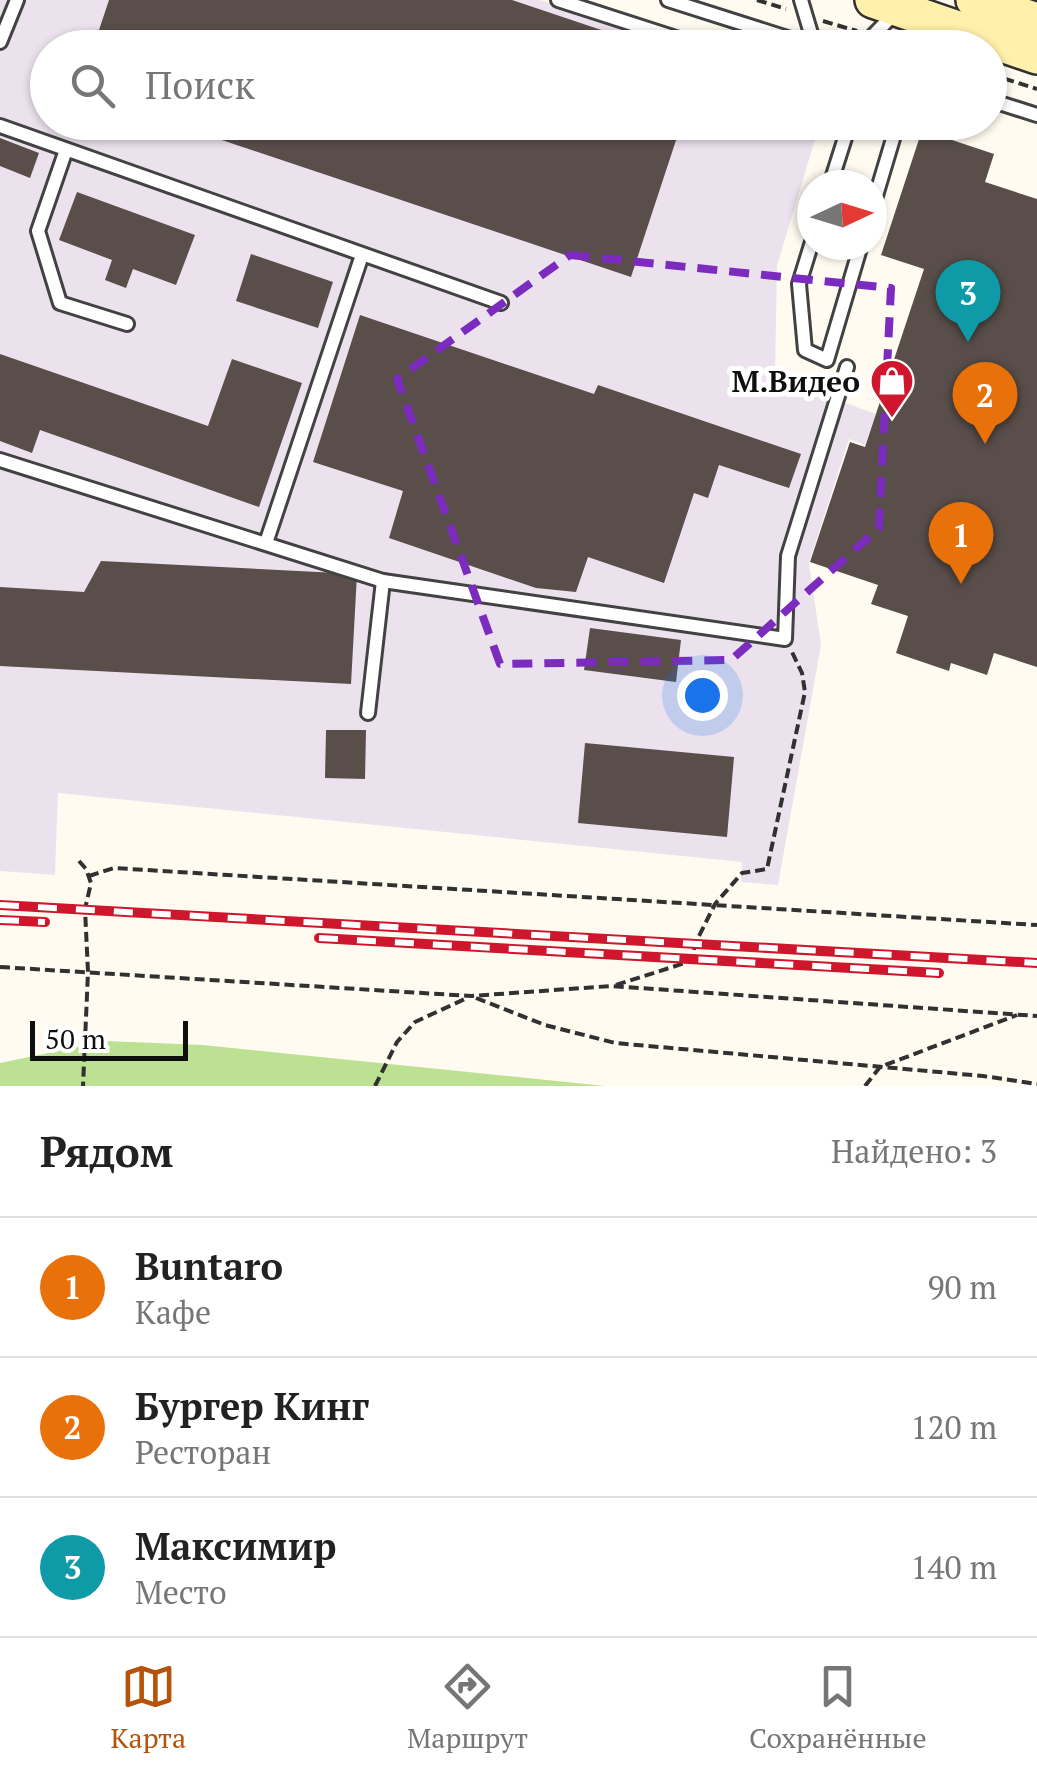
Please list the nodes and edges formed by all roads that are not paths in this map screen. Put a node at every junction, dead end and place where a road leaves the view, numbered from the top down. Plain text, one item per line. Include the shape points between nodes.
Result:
1 (17, 0) edge
2 (558, 0) edge
3 (668, 0) edge
4 (801, 0) edge
5 (974, 0) edge
6 (886, 4) edge
7 (1037, 21) edge
8 (650, 30) edge
9 (743, 30) edge
10 (811, 30) edge
11 (875, 30) edge
12 (962, 30) edge
13 (0, 42) edge
14 (1007, 46) edge
15 (1037, 56) edge
16 (1007, 106) edge
17 (1037, 116) edge
18 (0, 126) edge
19 (30, 137) edge
20 (38, 140) edge
21 (844, 140) edge
22 (893, 140) edge
23 (66, 150) junction
24 (835, 170) edge
25 (884, 170) edge
26 (362, 255) junction
27 (806, 260) edge
28 (857, 260) edge
29 (500, 303) dead end
30 (126, 324) dead end
31 (847, 367) dead end
32 (0, 460) edge
33 (266, 543) junction
34 (382, 581) junction
35 (368, 713) dead end

1 - 13 lane
2 - 8 lane
3 - 9 lane
4 - 10 lane
5 - 7 main road
6 - 11 lane
6 - 12 main road
14 - 15 main road
16 - 17 lane
18 - 19 lane
20 - 23 lane
21 - 24 lane
22 - 25 lane
23 - 26 lane
23 - 30 lane via 38,231 60,303
26 - 29 lane
26 - 33 lane
27 - 28 lane via 799,284 805,350 827,360
31 - 34 lane via 788,556 786,639
32 - 33 lane
33 - 34 lane
34 - 35 lane

